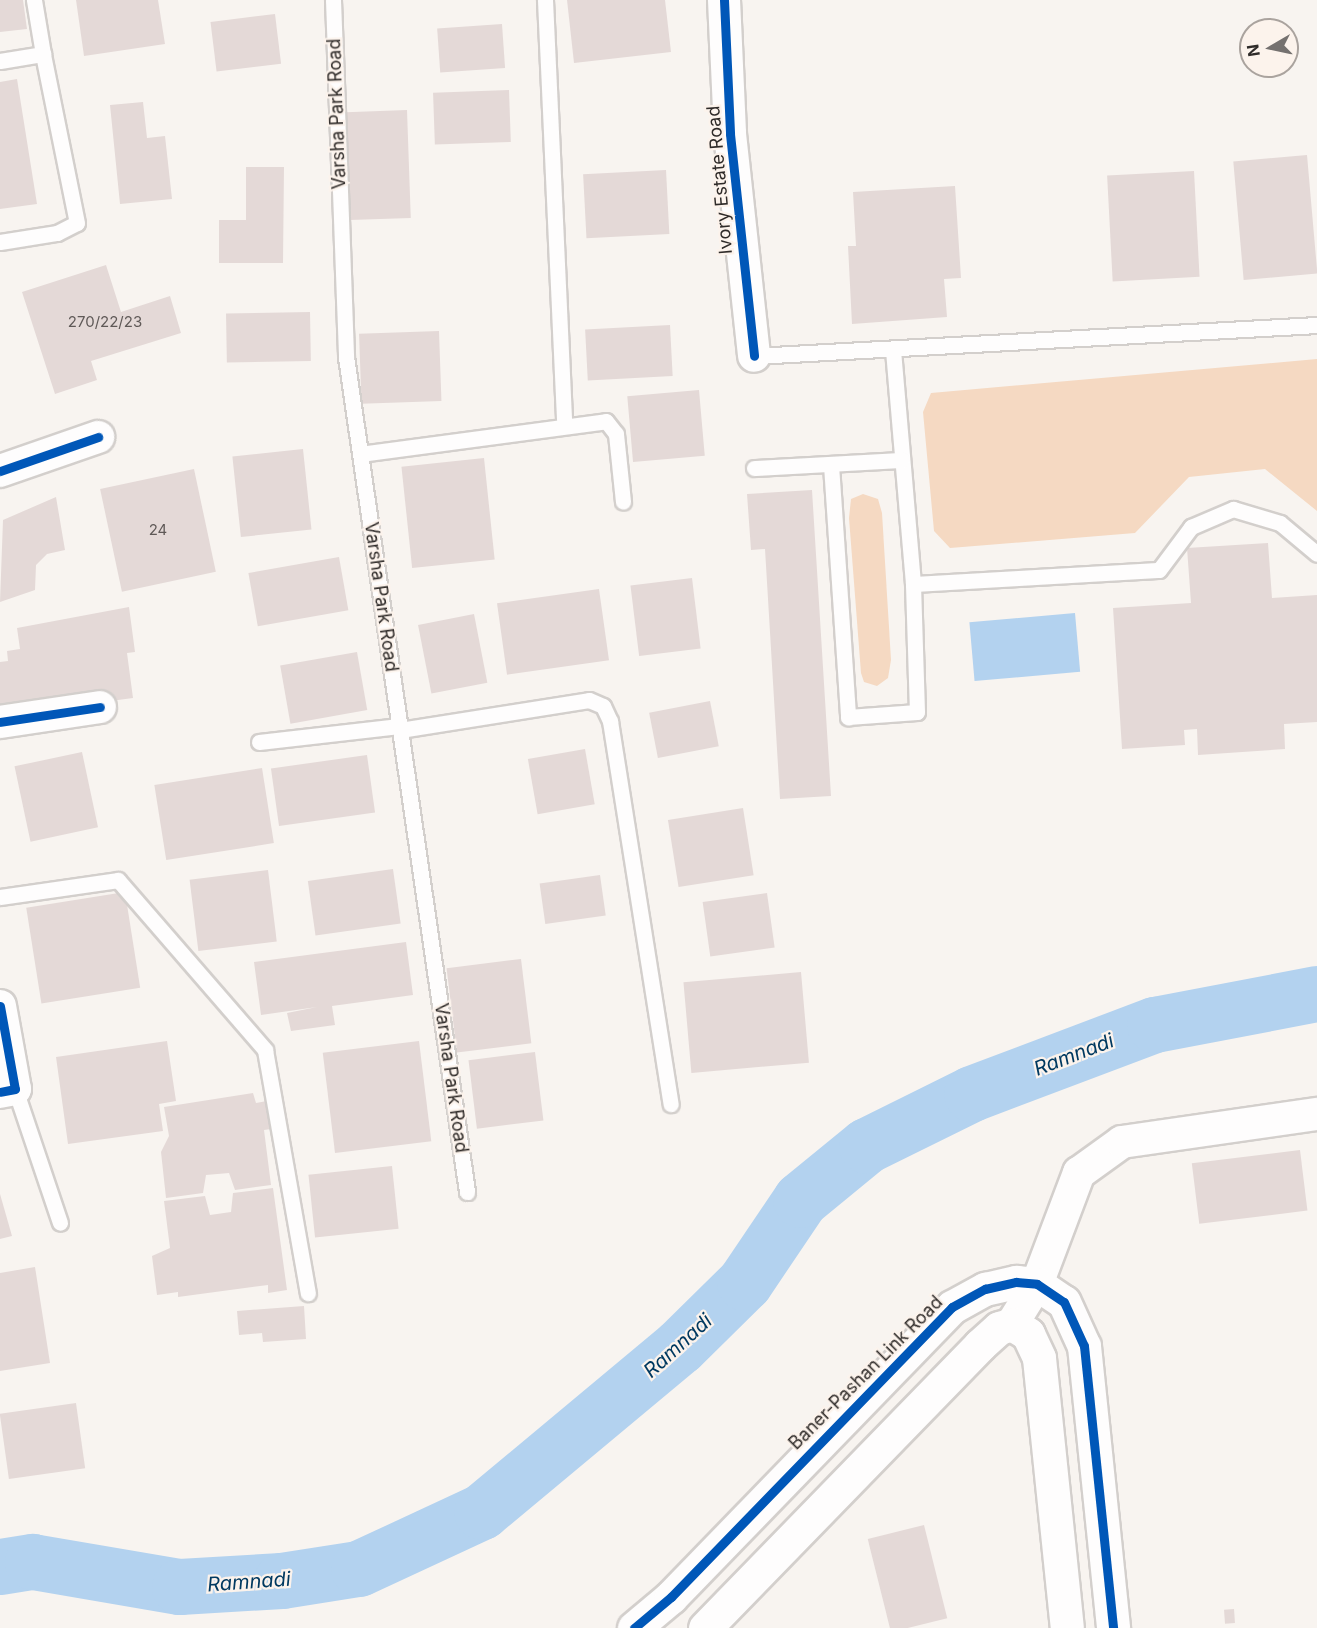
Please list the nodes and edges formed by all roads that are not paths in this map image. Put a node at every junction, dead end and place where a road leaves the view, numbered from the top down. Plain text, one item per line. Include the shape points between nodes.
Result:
1 (34, 0) edge
2 (333, 0) edge
3 (532, 0) edge
4 (724, 0) edge
5 (546, 4) edge
6 (43, 54) junction
7 (0, 62) edge
8 (0, 242) edge
9 (1317, 325) edge
10 (893, 350) junction
11 (754, 356) joint
12 (564, 426) junction
13 (98, 437) dead end
14 (360, 454) junction
15 (902, 460) junction
16 (831, 465) junction
17 (754, 468) dead end
18 (0, 471) edge
19 (622, 502) dead end
20 (1317, 554) edge
21 (912, 584) junction
22 (100, 707) dead end
23 (0, 722) edge
24 (400, 728) junction
25 (259, 742) dead end
26 (0, 897) edge
27 (0, 1006) edge
28 (7, 1091) edge
29 (671, 1104) dead end
30 (1317, 1114) edge
31 (467, 1191) dead end
32 (60, 1222) dead end
33 (1037, 1284) junction
34 (308, 1293) dead end
35 (1012, 1324) junction
36 (634, 1628) edge
37 (705, 1628) edge
38 (1067, 1628) edge
39 (1113, 1628) edge

1 - 6 lane
2 - 14 lane, Varsha Park Road via 346,357
3 - 5 lane
4 - 11 street, Ivory Estate Road via 730,134
5 - 12 lane
6 - 7 lane
6 - 8 lane via 77,223 57,233
9 - 10 lane
10 - 11 lane
10 - 15 lane
12 - 14 lane
12 - 19 lane via 606,422 614,425
13 - 18 street
14 - 24 lane, Varsha Park Road
15 - 16 lane
15 - 21 lane
16 - 17 lane
16 - 21 lane via 848,717 917,712
20 - 21 lane via 1280,523 1233,509 1191,527 1159,570
22 - 23 street
24 - 25 lane
24 - 29 lane via 589,700 603,706 610,722
24 - 31 lane, Varsha Park Road
26 - 34 lane via 118,880 265,1050
27 - 28 street
28 - 32 lane
30 - 33 street via 1122,1142 1079,1173
33 - 35 street
33 - 36 street, Baner-Pashan Link Road via 1016,1282 985,1289 952,1307 671,1597
33 - 39 street via 1064,1302 1084,1346
35 - 37 street via 999,1328 980,1346
35 - 38 street via 1028,1334 1039,1358

